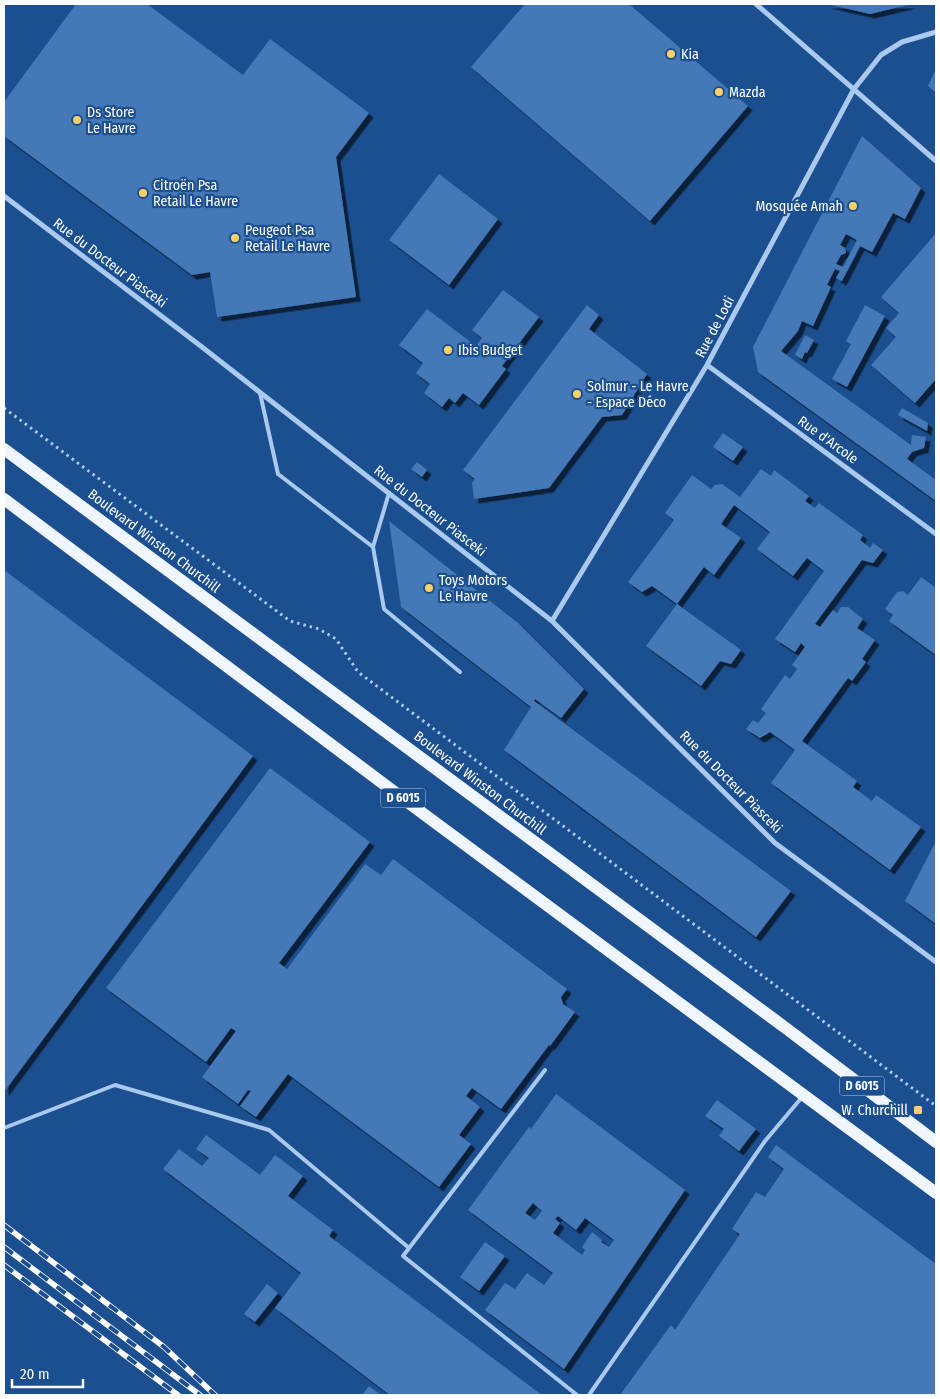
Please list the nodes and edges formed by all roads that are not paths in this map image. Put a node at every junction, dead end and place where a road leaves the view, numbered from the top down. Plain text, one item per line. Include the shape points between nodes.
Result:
1 (756, 4) edge
2 (936, 32) edge
3 (854, 89) junction
4 (936, 161) edge
5 (4, 196) edge
6 (708, 365) junction
7 (259, 392) junction
8 (4, 448) edge
9 (389, 493) junction
10 (4, 499) edge
11 (936, 534) edge
12 (373, 547) junction
13 (552, 621) junction
14 (460, 672) dead end
15 (936, 962) edge
16 (545, 1070) dead end
17 (804, 1094) junction
18 (4, 1128) edge
19 (936, 1142) edge
20 (936, 1193) edge
21 (409, 1248) junction
22 (577, 1395) edge
23 (589, 1395) edge

1 - 3 street
2 - 3 street, Rue de Lodi via 902,42 880,55
3 - 4 street
3 - 6 street, Rue de Lodi
5 - 7 street, Rue du Docteur Piasceki
6 - 11 street, Rue d'Arcole
6 - 13 street, Rue de Lodi
7 - 9 street, Rue du Docteur Piasceki
7 - 12 lane via 278,474
8 - 19 main road, Boulevard Winston Churchill / D 6015
9 - 12 lane
9 - 13 street, Rue du Docteur Piasceki
10 - 17 main road, D 6015
12 - 14 lane via 384,610
13 - 15 street, Rue du Docteur Piasceki via 775,843
16 - 21 lane
17 - 20 main road, D 6015
17 - 23 lane via 766,1139
18 - 21 lane via 115,1085 269,1130
21 - 22 lane via 403,1256

